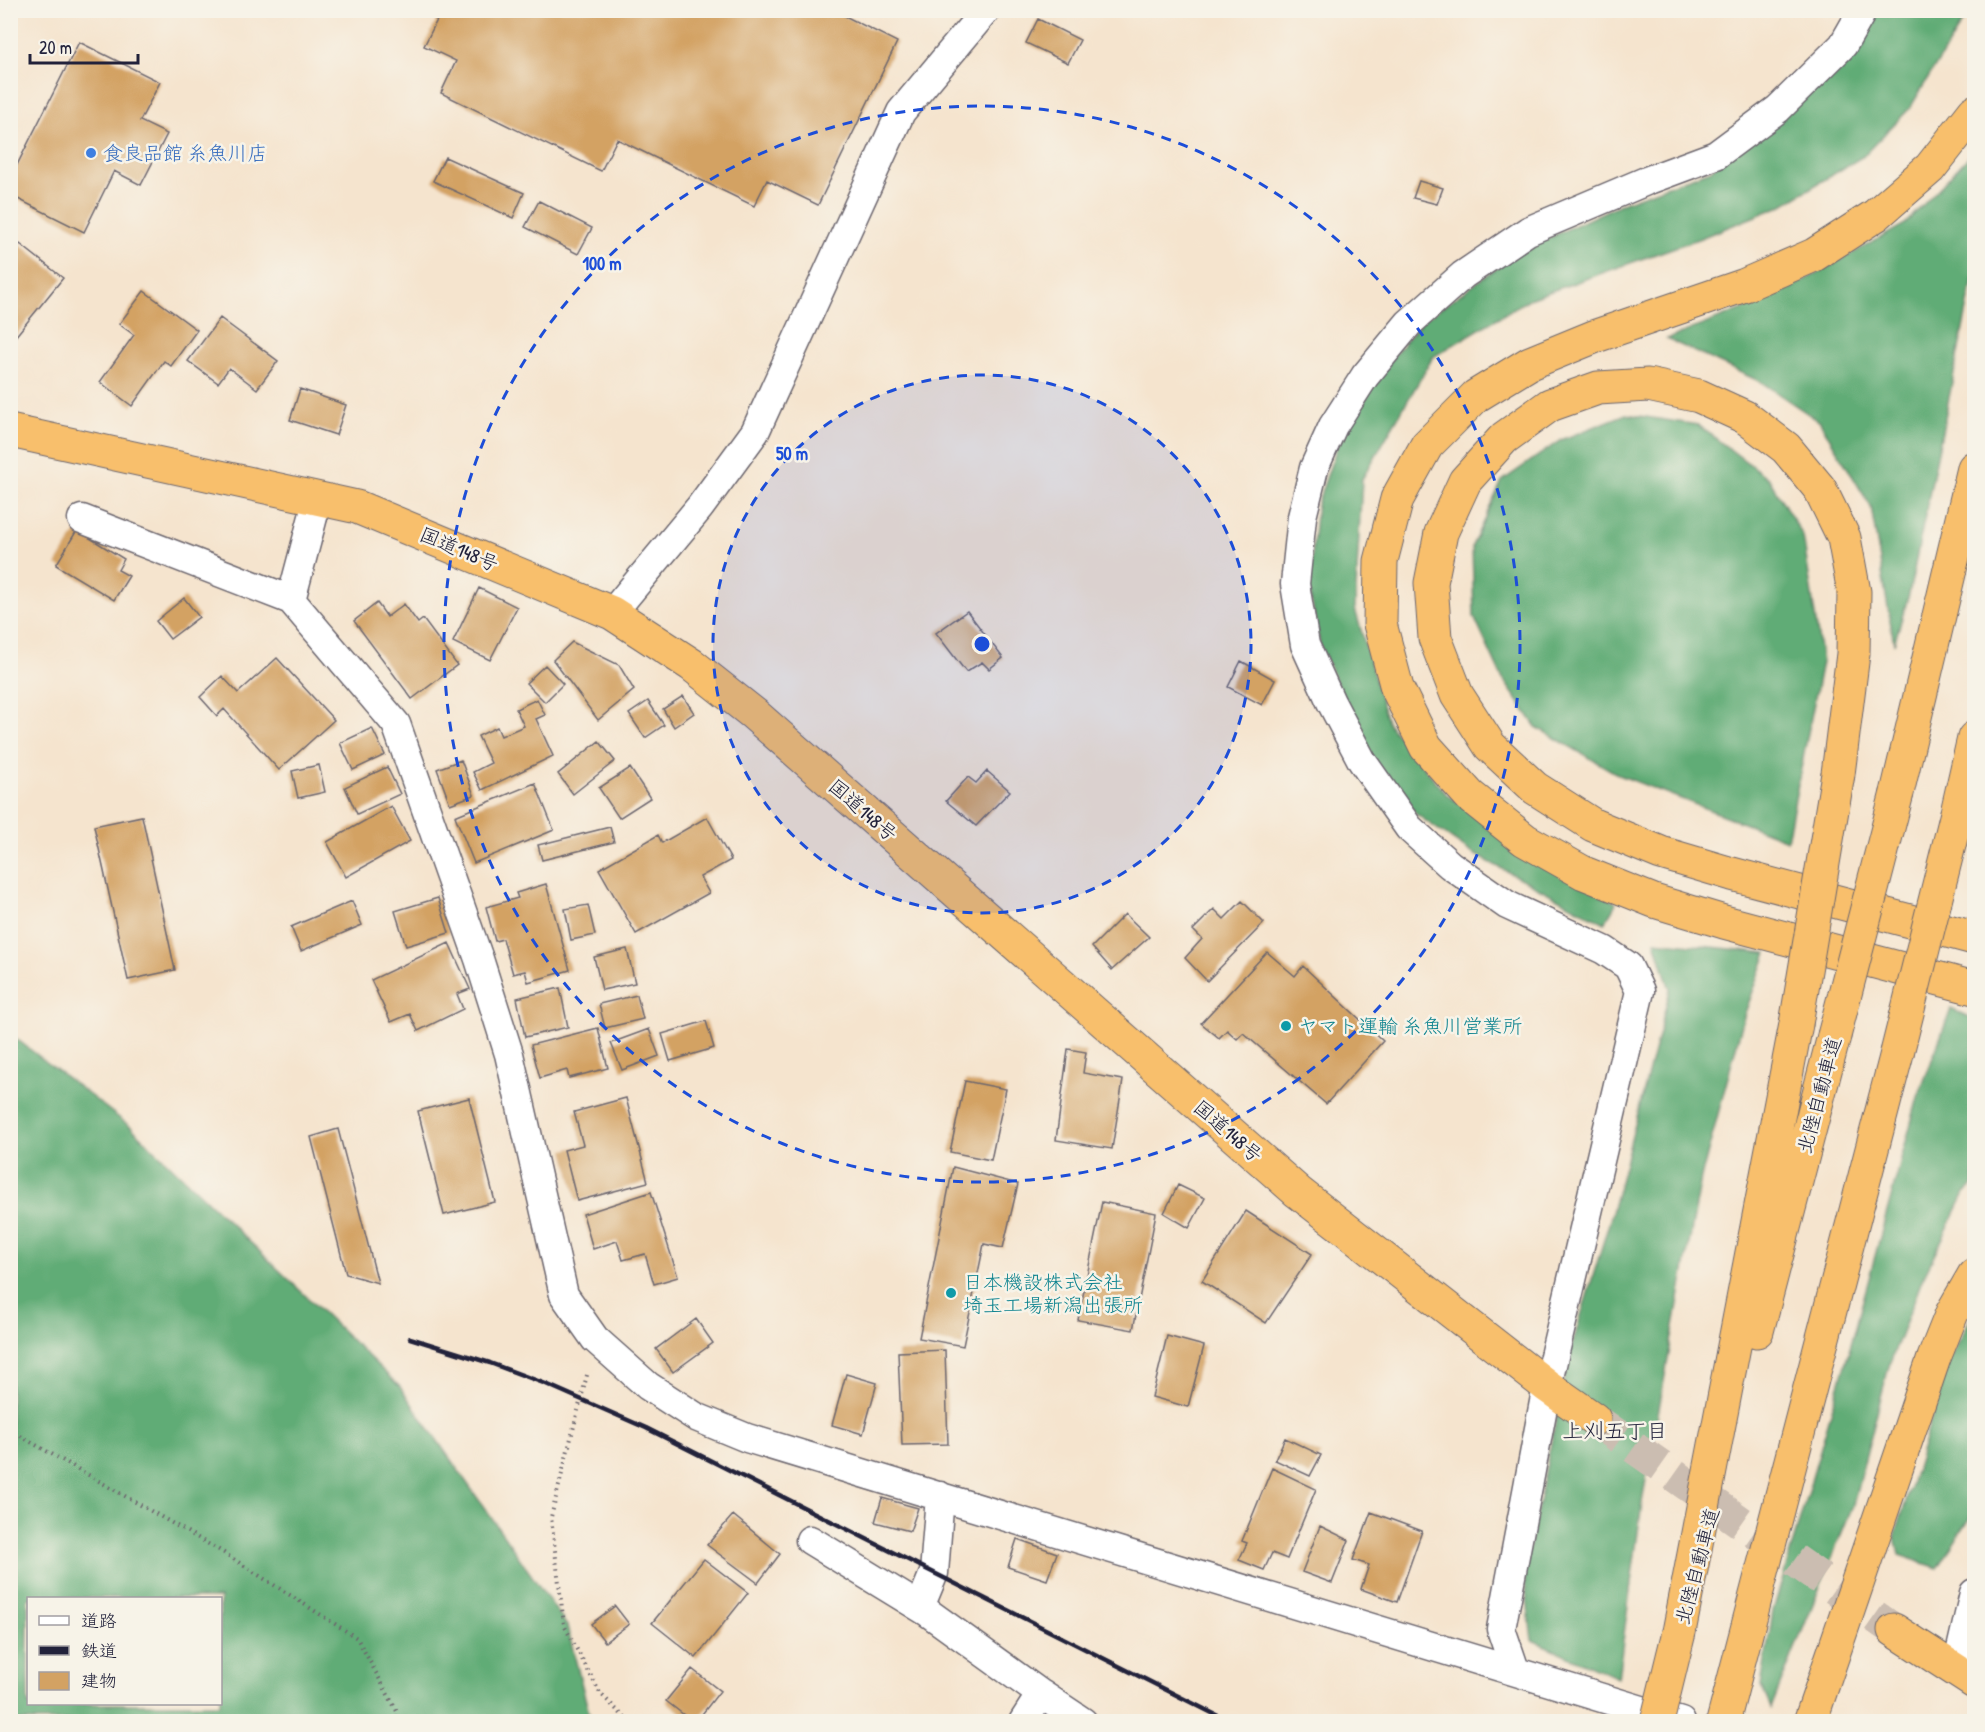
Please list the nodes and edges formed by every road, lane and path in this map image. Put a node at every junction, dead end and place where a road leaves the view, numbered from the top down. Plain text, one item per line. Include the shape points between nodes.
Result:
1 (986, 10) edge
2 (1863, 10) edge
3 (1974, 112) edge
4 (10, 431) edge
5 (1974, 468) edge
6 (318, 498) junction
7 (82, 519) dead end
8 (291, 600) junction
9 (612, 613) junction
10 (1974, 738) edge
11 (1974, 939) edge
12 (1974, 987) edge
13 (1974, 1275) edge
14 (595, 1339) junction
15 (1547, 1386) junction
16 (1594, 1419) tunnel mouth
17 (10, 1430) edge
18 (940, 1496) junction
19 (810, 1540) dead end
20 (1974, 1593) edge
21 (920, 1607) junction
22 (1894, 1630) tunnel mouth
23 (1679, 1632) junction
24 (1515, 1670) junction
25 (1965, 1677) edge
26 (1041, 1694) junction
27 (397, 1722) edge
28 (629, 1722) edge
29 (1023, 1722) edge
30 (1083, 1722) edge
31 (1657, 1722) edge
32 (1681, 1722) edge
33 (1724, 1722) edge
34 (1810, 1722) edge

1 - 9 street via 901,112 755,432 700,507
2 - 15 street via 1843,45 1778,110 1716,155 1528,231 1463,275 1409,322 1365,376 1333,426 1314,468 1302,517 1295,584 1305,645 1362,761 1409,828 1450,865 1507,905 1564,930 1628,966 1640,991
3 - 12 highway via 1929,168 1876,215 1814,255 1745,285 1530,363 1476,396 1427,445 1397,499 1381,561 1380,624 1396,688 1426,747 1470,796 1525,840 1584,873 1654,901
4 - 6 highway, 国道148号
5 - 23 highway, 北陸自動車道, bridge via 1897,793
6 - 8 street
6 - 9 highway, 国道148号 via 357,507
7 - 8 street
8 - 14 street via 396,724 509,1054 564,1295
9 - 15 highway, 国道148号 via 692,665 754,714 1298,1192
10 - 33 highway, bridge
11 - 23 highway, bridge via 1732,874 1661,853 1593,825 1535,788 1490,746 1457,695 1435,638 1431,584 1441,533 1465,481 1504,438 1550,405 1598,388 1648,385 1699,396 1745,417 1786,448 1820,489 1844,538 1854,592 1853,654 1838,774 1796,1024
13 - 34 highway via 1952,1313 1934,1358
14 - 18 street via 648,1386 696,1417 747,1438
14 - 28 path via 551,1517 564,1625 600,1693
15 - 16 highway, 国道148号
15 - 24 street via 1502,1629
17 - 27 path via 224,1553 357,1638 398,1713
18 - 21 street via 934,1573
18 - 24 street
19 - 21 street
20 - 25 street
21 - 26 street
22 - 25 highway
23 - 31 highway, 北陸自動車道, bridge
24 - 32 street
26 - 29 street
26 - 30 street

